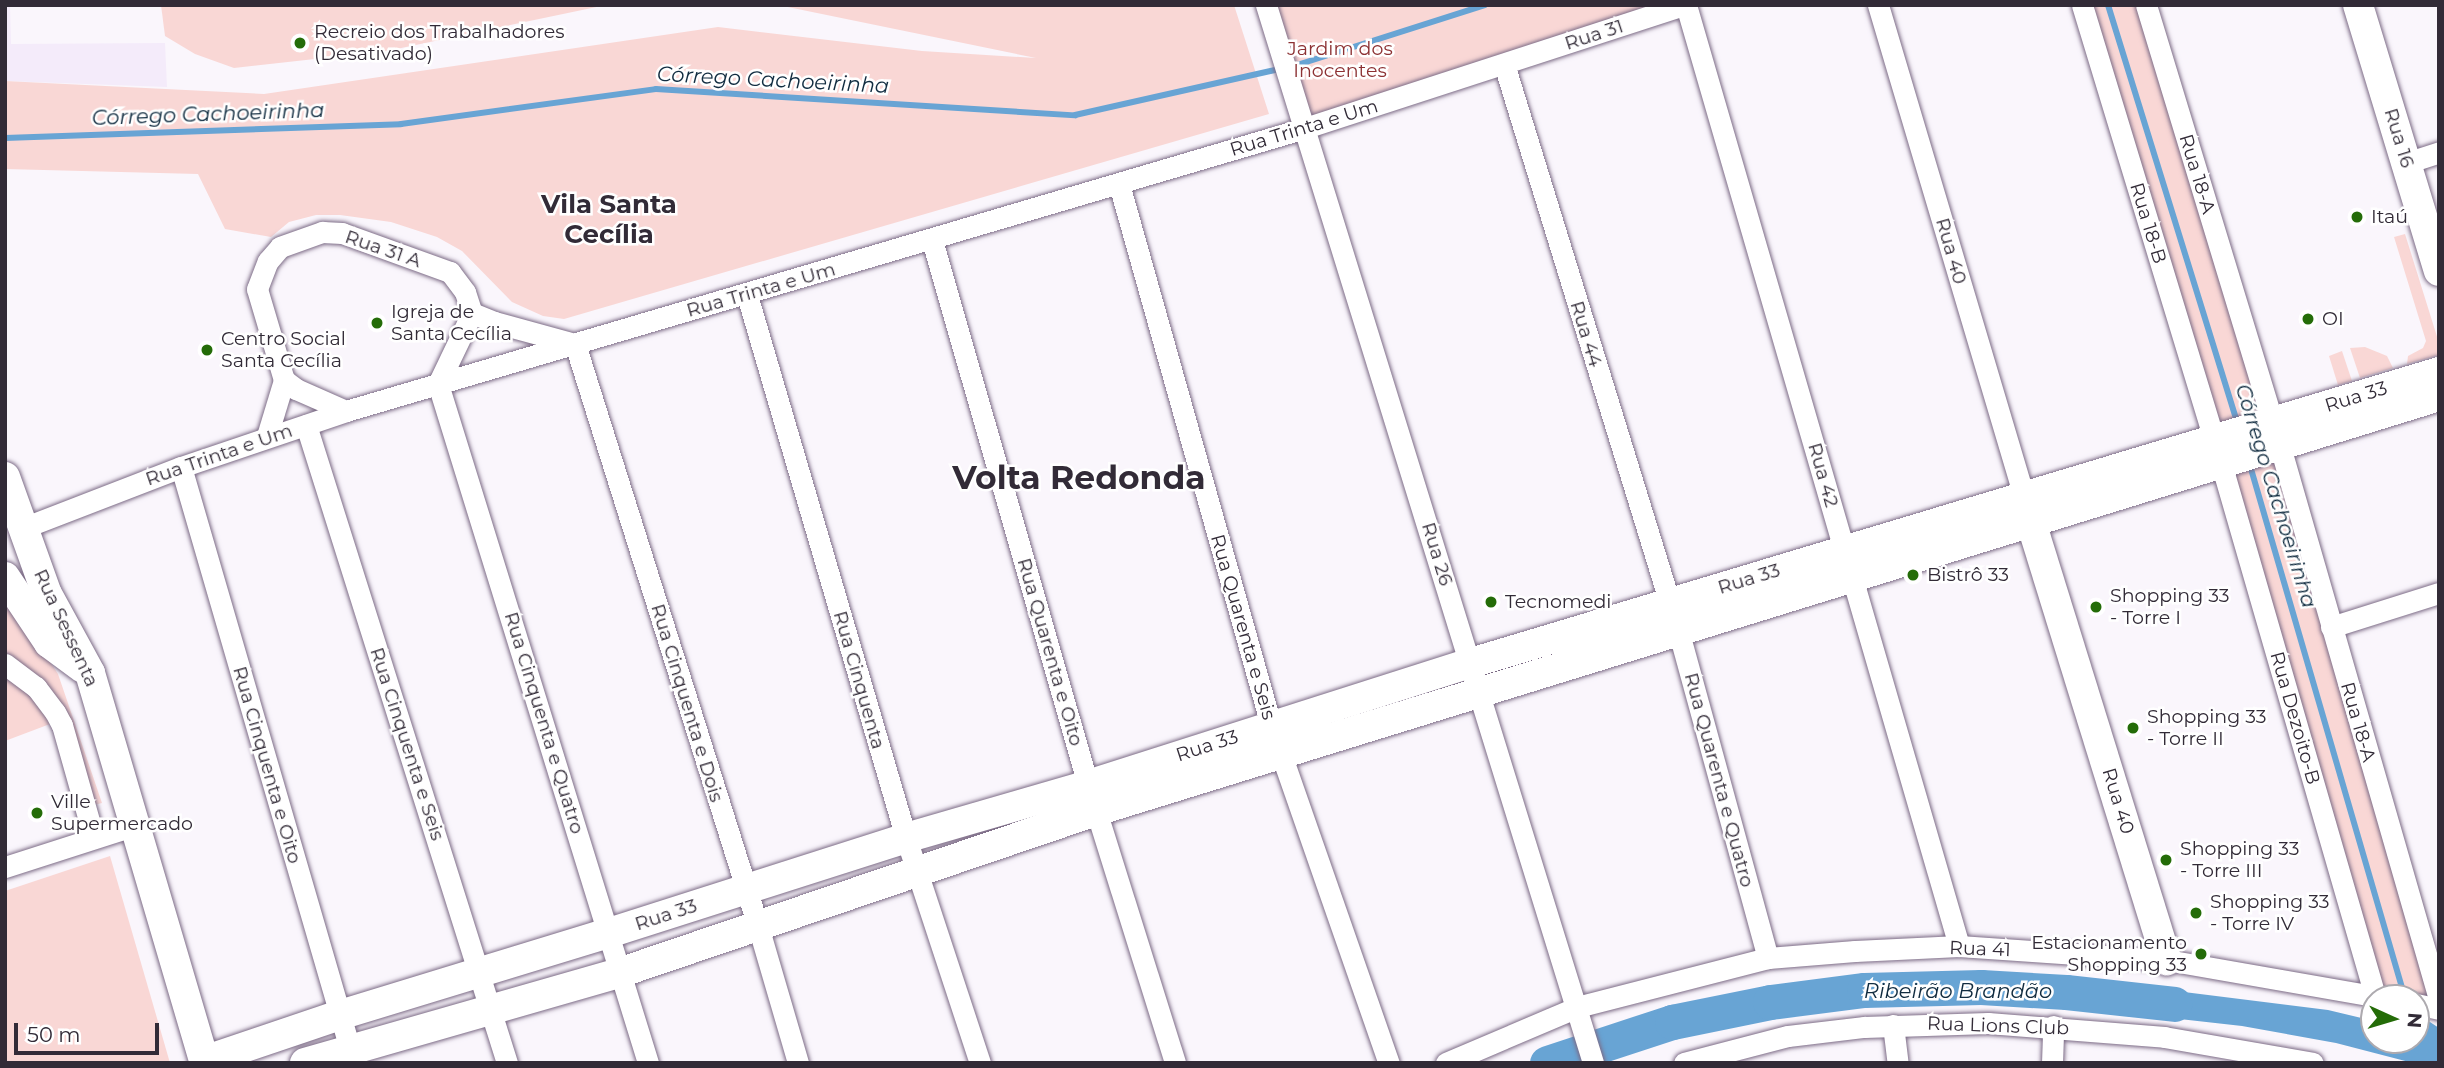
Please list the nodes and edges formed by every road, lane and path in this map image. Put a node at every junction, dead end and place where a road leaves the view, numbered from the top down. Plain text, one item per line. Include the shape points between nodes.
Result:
1 (1266, 5) edge
2 (1684, 5) edge
3 (1878, 5) edge
4 (2082, 5) edge
5 (2146, 5) edge
6 (2358, 5) edge
7 (1504, 64) junction
8 (1305, 128) junction
9 (2439, 152) edge
10 (2406, 163) junction
11 (1119, 184) junction
12 (932, 240) junction
13 (2439, 271) edge
14 (747, 295) junction
15 (472, 313) junction
16 (575, 344) junction
17 (2439, 372) edge
18 (284, 380) junction
19 (438, 384) junction
20 (2439, 396) edge
21 (346, 411) junction
22 (306, 425) junction
23 (2273, 435) junction
24 (267, 436) junction
25 (2220, 451) junction
26 (181, 467) junction
27 (5, 477) edge
28 (2027, 509) junction
29 (14, 525) edge
30 (1845, 550) junction
31 (5, 577) edge
32 (1851, 580) junction
33 (2439, 593) edge
34 (1668, 603) junction
35 (2331, 627) junction
36 (1679, 633) junction
37 (1471, 663) junction
38 (5, 664) edge
39 (90, 673) junction
40 (1480, 694) junction
41 (1271, 725) junction
42 (1280, 754) junction
43 (1092, 798) junction
44 (133, 826) junction
45 (94, 838) junction
46 (906, 838) junction
47 (5, 867) edge
48 (916, 871) junction
49 (745, 890) junction
50 (758, 926) junction
51 (609, 933) junction
52 (1959, 946) junction
53 (1768, 957) junction
54 (2167, 960) junction
55 (480, 971) junction
56 (619, 973) junction
57 (2377, 984) edge
58 (2360, 993) edge
59 (2439, 999) edge
60 (1577, 1007) junction
61 (490, 1010) junction
62 (340, 1015) junction
63 (1893, 1025) junction
64 (2053, 1026) junction
65 (351, 1056) edge
66 (205, 1062) edge
67 (305, 1063) edge
68 (507, 1063) edge
69 (648, 1063) edge
70 (798, 1063) edge
71 (980, 1063) edge
72 (1175, 1063) edge
73 (1389, 1063) edge
74 (1446, 1063) edge
75 (1593, 1063) edge
76 (1684, 1063) edge
77 (1898, 1063) edge
78 (2052, 1063) edge
79 (2313, 1063) edge

1 - 8 street, Rua 26
2 - 7 street, Rua 31
2 - 30 street, Rua 42
3 - 28 street, Rua 40
4 - 25 street, Rua 18-B
5 - 23 street, Rua 18-A
6 - 10 street, Rua 16
7 - 8 street, Rua Trinta e Um
7 - 34 street, Rua 44
8 - 11 street, Rua Trinta e Um
8 - 37 street, Rua 26
9 - 10 street
10 - 13 street, Rua 16
11 - 12 street, Rua Trinta e Um
11 - 41 street, Rua Quarenta e Seis
12 - 14 street, Rua Trinta e Um
12 - 43 street, Rua Quarenta e Oito
14 - 16 street, Rua Trinta e Um
14 - 46 street, Rua Cinquenta
15 - 16 street
15 - 18 street, Rua 31 A via 459,280 450,272 342,233 322,232 297,239 280,247 268,261 257,289
15 - 19 street
16 - 19 street, Rua Trinta e Um
16 - 49 street, Rua Cinquenta e Dois
17 - 23 street, Rua 33
18 - 21 street
18 - 24 street
19 - 21 street, Rua Trinta e Um
19 - 51 street, Rua Cinquenta e Quatro
20 - 23 street, Rua 33
21 - 22 street, Rua Trinta e Um
22 - 24 street, Rua Trinta e Um
22 - 55 street, Rua Cinquenta e Seis
23 - 25 street, Rua 33
23 - 35 street, Rua 18-A
24 - 26 street, Rua Trinta e Um
25 - 28 street, Rua 33
25 - 57 street, Rua Dezoito-B
26 - 29 street, Rua Trinta e Um
26 - 62 street, Rua Cinquenta e Oito
27 - 29 street, Rua Sessenta
28 - 30 street, Rua 33
28 - 32 street, Rua 33
28 - 54 street, Rua 40
29 - 39 street, Rua Sessenta
30 - 32 street, Rua 42
30 - 34 street, Rua 33
31 - 39 street via 49,643
32 - 36 street, Rua 33
32 - 52 street, Rua 42
33 - 35 street
34 - 36 street, Rua Quarenta e Quatro
34 - 37 street, Rua 33
35 - 59 street, Rua 18-A
36 - 40 street, Rua 33
36 - 53 street, Rua Quarenta e Quatro
37 - 40 street, Rua 26
37 - 41 street, Rua 33
38 - 45 street via 36,687 55,712
39 - 44 street, Rua Sessenta
40 - 42 street, Rua 33
40 - 60 street, Rua 26
41 - 42 street, Rua Quarenta e Seis
41 - 43 street, Rua 33
42 - 43 street, Rua 33
42 - 73 street, Rua Quarenta e Seis
43 - 46 street, Rua 33
43 - 48 street, Rua 33
43 - 72 street, Rua Quarenta e Oito
44 - 45 street
44 - 66 street, Rua Sessenta
45 - 47 street
46 - 48 street, Rua Cinquenta
46 - 49 street, Rua 33
48 - 50 street, Rua 33
48 - 71 street, Rua Cinquenta
49 - 50 street, Rua Cinquenta e Dois
49 - 51 street, Rua 33
50 - 56 street, Rua 33
50 - 70 street, Rua Cinquenta e Dois
51 - 55 street, Rua 33
51 - 56 street, Rua Cinquenta e Quatro
52 - 53 street, Rua 41
52 - 54 street, Rua 41
53 - 60 street, Rua 41
54 - 58 street, Rua 41
55 - 61 street, Rua Cinquenta e Seis
55 - 62 street, Rua 33
56 - 61 street, Rua 33
56 - 69 street, Rua Cinquenta e Quatro
60 - 74 street, Rua 41
60 - 75 street, Rua 26
61 - 65 street, Rua 33
61 - 68 street, Rua Cinquenta e Seis
62 - 65 street, Rua Cinquenta e Oito
62 - 66 street, Rua 33
63 - 64 street, Rua Lions Club
63 - 76 street, Rua Lions Club via 1788,1036
63 - 77 street
64 - 78 street
64 - 79 street, Rua Lions Club via 2164,1037
65 - 67 street, Rua 33

